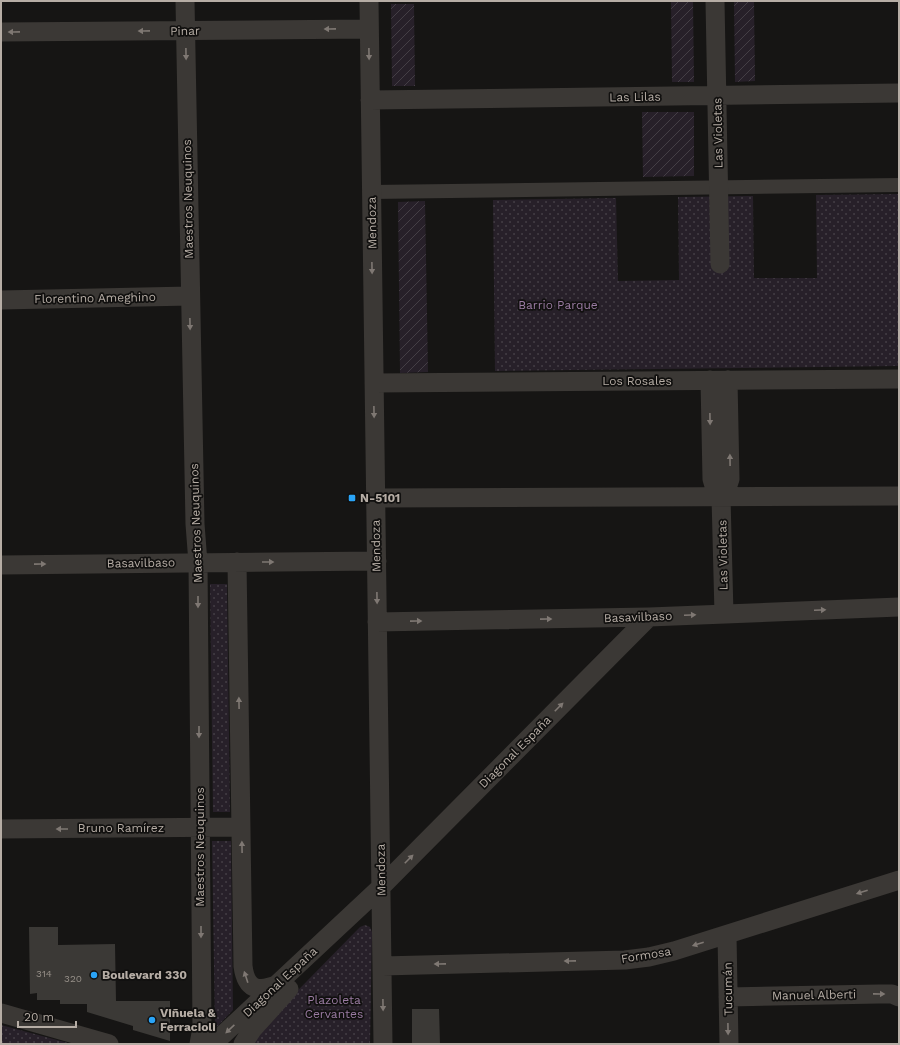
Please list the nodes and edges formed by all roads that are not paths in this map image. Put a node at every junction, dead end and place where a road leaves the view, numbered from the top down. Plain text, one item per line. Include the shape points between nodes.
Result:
1 (185, 1) edge
2 (369, 1) edge
3 (716, 1) edge
4 (369, 29) junction
5 (186, 30) junction
6 (1, 32) edge
7 (899, 93) edge
8 (717, 96) junction
9 (370, 100) junction
10 (899, 185) edge
11 (719, 187) junction
12 (371, 192) junction
13 (720, 264) dead end
14 (190, 296) junction
15 (1, 300) edge
16 (899, 379) edge
17 (719, 380) junction
18 (374, 383) junction
19 (899, 496) edge
20 (721, 497) junction
21 (376, 498) junction
22 (377, 561) junction
23 (237, 562) junction
24 (198, 563) junction
25 (1, 565) edge
26 (899, 607) edge
27 (724, 614) junction
28 (649, 617) junction
29 (377, 622) junction
30 (241, 827) junction
31 (200, 828) junction
32 (1, 829) edge
33 (899, 880) edge
34 (381, 887) junction
35 (727, 934) junction
36 (382, 966) junction
37 (278, 984) junction
38 (728, 997) junction
39 (899, 997) edge
40 (1, 1013) edge
41 (109, 1044) edge
42 (199, 1044) edge
43 (214, 1044) edge
44 (243, 1044) edge
45 (383, 1044) edge
46 (729, 1044) edge

1 - 5 street, Maestros Neuquinos
2 - 4 street, Mendoza
3 - 8 street, Las Violetas
4 -> 5 street, Pinar
4 -> 9 street, Mendoza
5 -> 6 street, Pinar
5 -> 14 street, Maestros Neuquinos
7 - 8 street, Las Lilas
8 - 9 street, Las Lilas
8 - 11 street, Las Violetas
9 - 12 street, Mendoza
10 - 11 street
11 - 12 street
11 - 13 street, Las Violetas
12 -> 18 street, Mendoza
14 - 15 street, Florentino Ameghino
14 -> 24 street, Maestros Neuquinos
16 - 17 street, Los Rosales
17 - 18 street, Los Rosales
17 - 20 street, Las Violetas via 712,479
18 -> 21 street, Mendoza
19 - 20 street
20 - 21 street
20 - 27 street, Las Violetas
21 - 22 street, Mendoza
23 -> 22 street, Basavilbaso
22 -> 29 street, Mendoza
23 - 24 street, Basavilbaso
30 -> 23 street
25 -> 24 street, Basavilbaso
24 -> 31 street, Maestros Neuquinos
27 -> 26 street, Basavilbaso
28 -> 27 street, Basavilbaso
29 -> 28 street, Basavilbaso
34 -> 28 street, Diagonal España
29 - 34 street, Mendoza
30 - 31 street, Bruno Ramírez
37 -> 30 street via 268,988 253,987 244,975
31 -> 32 street, Bruno Ramírez
31 -> 42 street, Maestros Neuquinos via 202,1028
33 -> 35 street, Formosa
34 - 36 street, Mendoza
34 - 37 street, Diagonal España
34 - 44 street, Diagonal España via 252,1030
35 -> 36 street, Formosa via 662,955 635,959
35 - 38 street, Tucumán
36 -> 45 street, Mendoza
37 -> 43 street, Diagonal España
38 -> 39 street, Manuel Alberti via 879,994
38 -> 46 street, Tucumán
40 - 41 street

